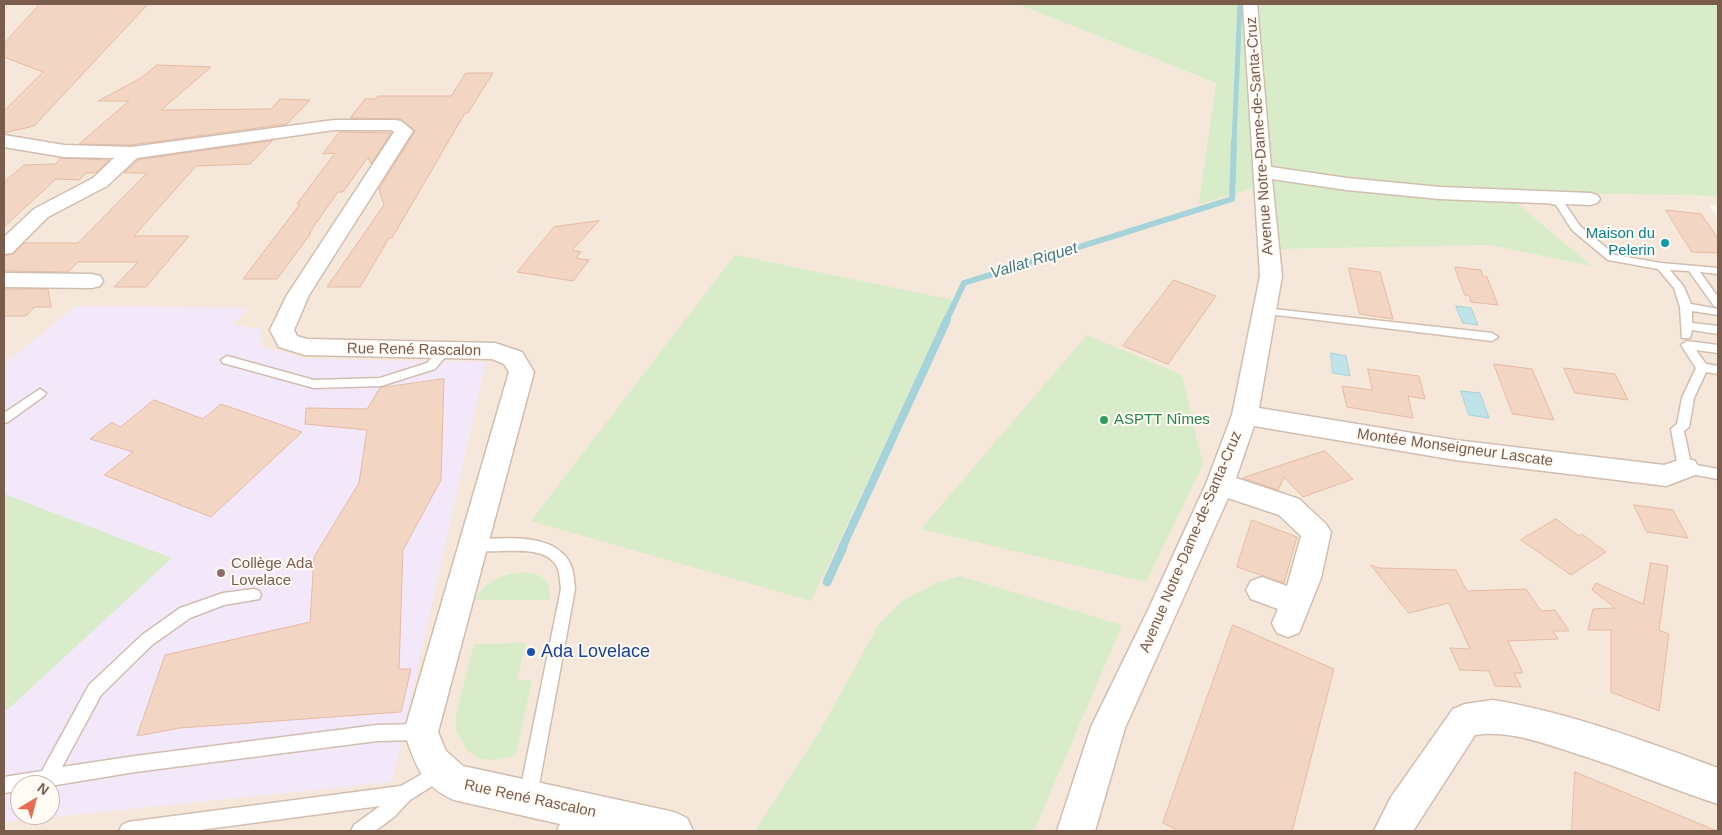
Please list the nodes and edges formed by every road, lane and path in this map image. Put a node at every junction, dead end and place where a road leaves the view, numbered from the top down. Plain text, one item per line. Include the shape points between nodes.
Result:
1 (1250, 4) edge
2 (4, 141) edge
3 (131, 153) junction
4 (1262, 172) junction
5 (1536, 197) junction
6 (1590, 199) dead end
7 (4, 248) edge
8 (1662, 266) junction
9 (1692, 268) junction
10 (1718, 271) edge
11 (4, 280) edge
12 (92, 281) dead end
13 (1718, 304) edge
14 (1686, 307) junction
15 (1264, 310) junction
16 (1718, 312) edge
17 (1686, 326) junction
18 (1718, 330) edge
19 (1492, 338) dead end
20 (1687, 345) junction
21 (1718, 348) edge
22 (445, 350) junction
23 (227, 360) dead end
24 (1702, 368) junction
25 (1718, 370) edge
26 (40, 393) dead end
27 (1246, 416) junction
28 (4, 418) edge
29 (1675, 472) junction
30 (1718, 474) edge
31 (1220, 484) junction
32 (474, 545) junction
33 (1262, 590) dead end
34 (254, 595) dead end
35 (421, 732) junction
36 (442, 770) junction
37 (49, 775) edge
38 (60, 776) edge
39 (1718, 786) edge
40 (404, 794) junction
41 (528, 798) junction
42 (581, 821) edge
43 (128, 831) edge
44 (360, 831) edge
45 (674, 831) edge
46 (1076, 831) edge
47 (1393, 831) edge

1 - 4 street, Avenue Notre-Dame-de-Santa-Cruz
2 - 3 street, Rue René Rascalon via 64,151
3 - 7 street via 100,182 41,213
3 - 22 street, Rue René Rascalon via 334,125 395,125 404,131 298,295 282,330 288,341 305,347
4 - 5 street via 1440,193
4 - 15 street, Avenue Notre-Dame-de-Santa-Cruz via 1271,276
5 - 6 street
5 - 8 lane via 1560,204 1576,228 1612,258
8 - 9 lane
8 - 14 lane via 1679,287
9 - 10 lane
9 - 13 lane
11 - 12 street
14 - 16 lane
14 - 17 lane
15 - 19 lane
15 - 27 street, Avenue Notre-Dame-de-Santa-Cruz
17 - 18 lane
17 - 20 lane
20 - 21 lane
20 - 24 lane
22 - 23 lane via 431,366 382,382 314,384
22 - 32 street, Rue René Rascalon via 495,352 513,358 522,372
24 - 25 lane
24 - 29 lane via 1688,398 1683,427 1677,429
26 - 28 lane
27 - 29 street, Montée Monseigneur Lascate via 1455,450
27 - 31 street, Avenue Notre-Dame-de-Santa-Cruz
29 - 30 lane
31 - 33 street via 1289,508 1316,532 1312,558 1292,613
31 - 46 street, Avenue Notre-Dame-de-Santa-Cruz via 1108,727
32 - 35 street, Rue René Rascalon
32 - 41 lane via 530,546 552,552 564,565 568,589
34 - 37 lane via 223,599 185,612 147,640 96,690
35 - 36 street, Rue René Rascalon via 432,762
35 - 38 lane via 377,733
36 - 40 lane
36 - 41 street, Rue René Rascalon via 454,782
39 - 47 street via 1632,754 1532,724 1494,716 1465,720
40 - 43 lane
40 - 44 lane via 388,811
41 - 42 street, Rue René Rascalon
42 - 45 street, Rue René Rascalon

